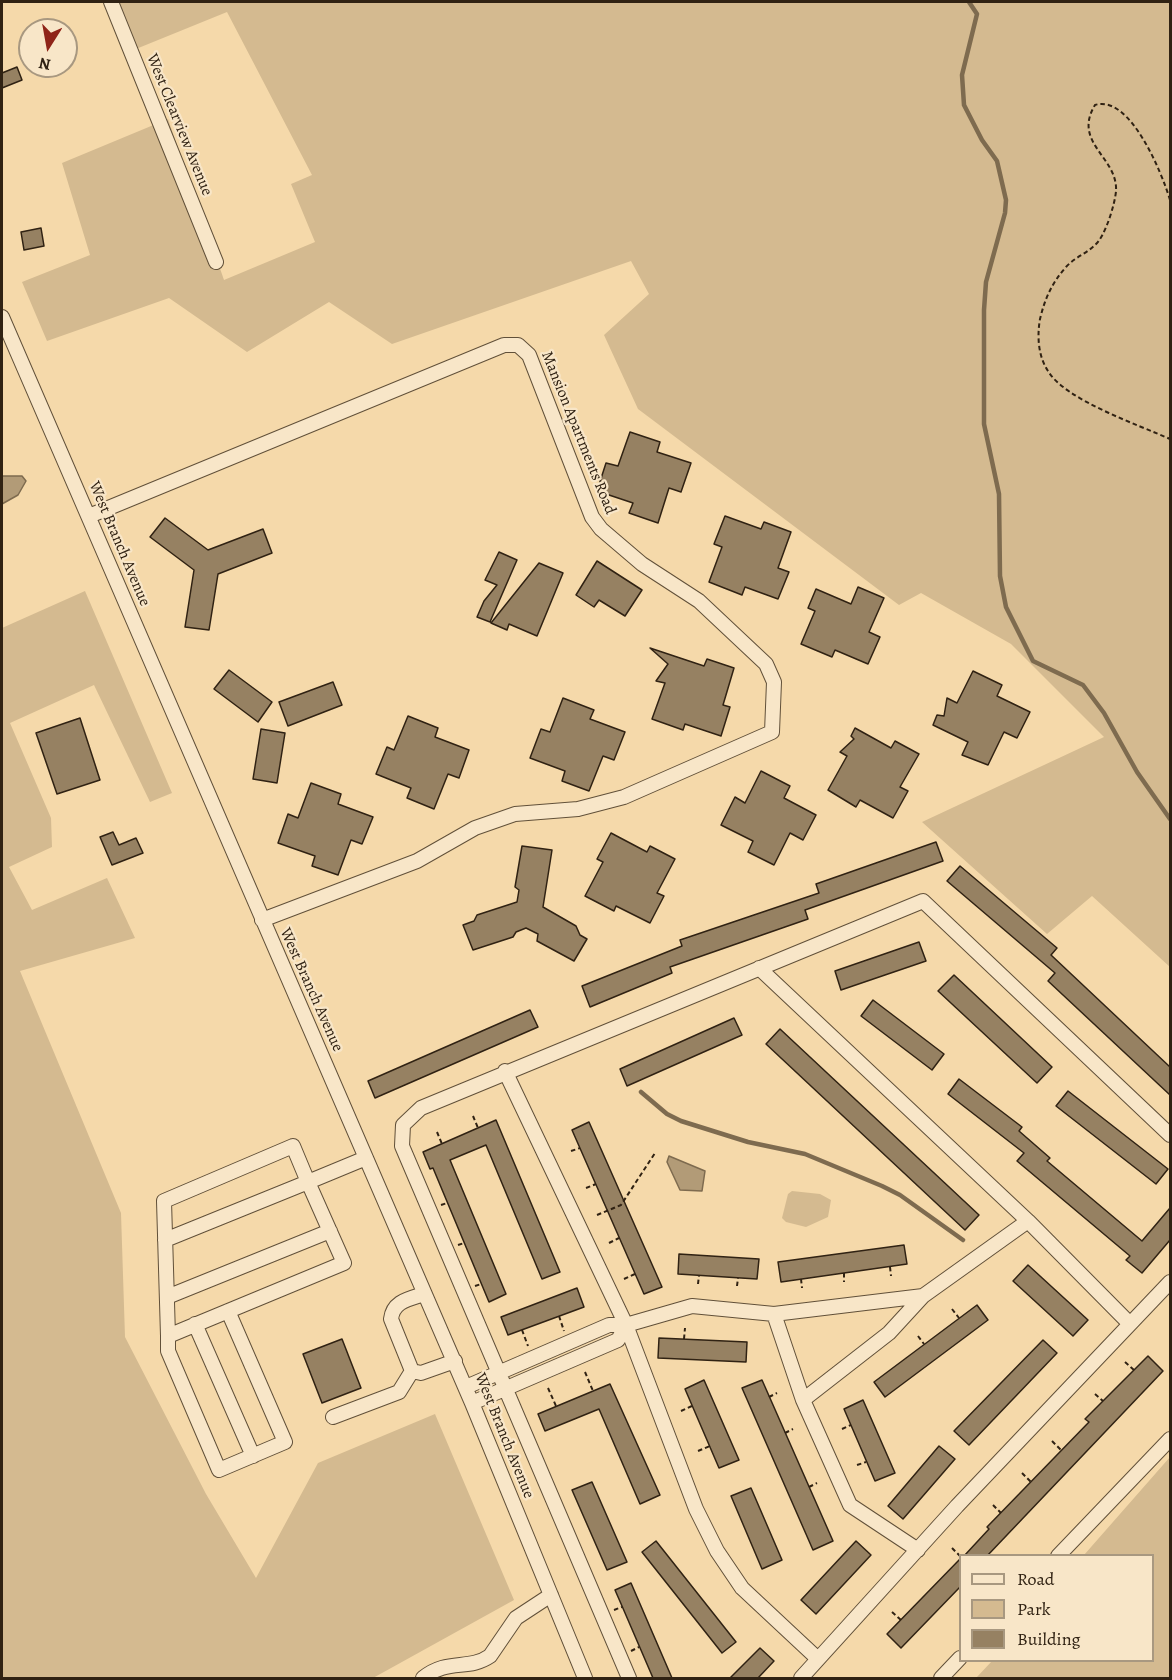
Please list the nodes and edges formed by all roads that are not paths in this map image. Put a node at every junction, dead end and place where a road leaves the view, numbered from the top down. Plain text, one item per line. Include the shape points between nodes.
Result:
1 (111, 2) edge
2 (216, 262) dead end
3 (2, 317) edge
4 (89, 516) junction
5 (262, 920) junction
6 (759, 968) junction
7 (505, 1071) junction
8 (1170, 1135) edge
9 (366, 1158) junction
10 (308, 1182) junction
11 (1028, 1221) junction
12 (330, 1231) junction
13 (165, 1240) junction
14 (1170, 1282) edge
15 (424, 1294) junction
16 (923, 1296) junction
17 (167, 1297) junction
18 (228, 1311) junction
19 (774, 1314) junction
20 (1130, 1323) junction
21 (195, 1324) junction
22 (626, 1325) junction
23 (168, 1336) junction
24 (454, 1361) junction
25 (412, 1371) junction
26 (500, 1372) junction
27 (466, 1387) junction
28 (507, 1389) junction
29 (803, 1400) junction
30 (472, 1403) junction
31 (333, 1417) dead end
32 (1170, 1439) edge
33 (253, 1456) junction
34 (918, 1550) junction
35 (1060, 1554) edge
36 (551, 1595) junction
37 (818, 1659) junction
38 (959, 1659) edge
39 (423, 1678) edge
40 (585, 1678) edge
41 (629, 1678) edge
42 (801, 1678) edge
43 (941, 1678) edge

1 - 2 street, West Clearview Avenue
3 - 4 street, West Branch Avenue
4 - 5 street, West Branch Avenue
4 - 5 street, Mansion Apartments Road via 504,345 518,345 529,355 584,500 601,530 642,564 699,601 766,664 774,682 772,732 624,796 578,809 515,814 475,828 417,861
5 - 9 street, West Branch Avenue
6 - 7 street
6 - 8 street via 923,901
6 - 11 street
7 - 22 street
7 - 26 street via 421,1108 403,1125 402,1146
9 - 10 street
9 - 15 street, West Branch Avenue
10 - 12 street
10 - 13 street
10 - 13 street via 294,1146 164,1201
11 - 16 street
11 - 20 street
12 - 17 street
12 - 18 street via 344,1263
13 - 17 street
14 - 20 street
15 - 24 street, West Branch Avenue
15 - 25 street via 398,1304 392,1311 391,1319
16 - 19 street
16 - 29 street via 889,1333
17 - 23 street
18 - 21 street
18 - 33 street via 285,1442
19 - 22 street via 692,1306
19 - 29 street
20 - 34 street
21 - 23 street
21 - 33 street
22 - 26 street via 609,1325
22 - 28 street via 618,1340
22 - 37 street via 696,1509 717,1551 742,1588
23 - 33 street via 168,1351 219,1470
24 - 25 street via 421,1373
24 - 27 street, West Branch Avenue
25 - 31 street via 399,1392
26 - 27 street
26 - 28 street
27 - 30 street, West Branch Avenue
28 - 30 street
28 - 41 street
29 - 34 street via 850,1505
30 - 36 street, West Branch Avenue
32 - 35 street
34 - 37 street
36 - 39 street via 524,1611 484,1660 446,1665
36 - 40 street, West Branch Avenue
37 - 42 street
38 - 43 street

